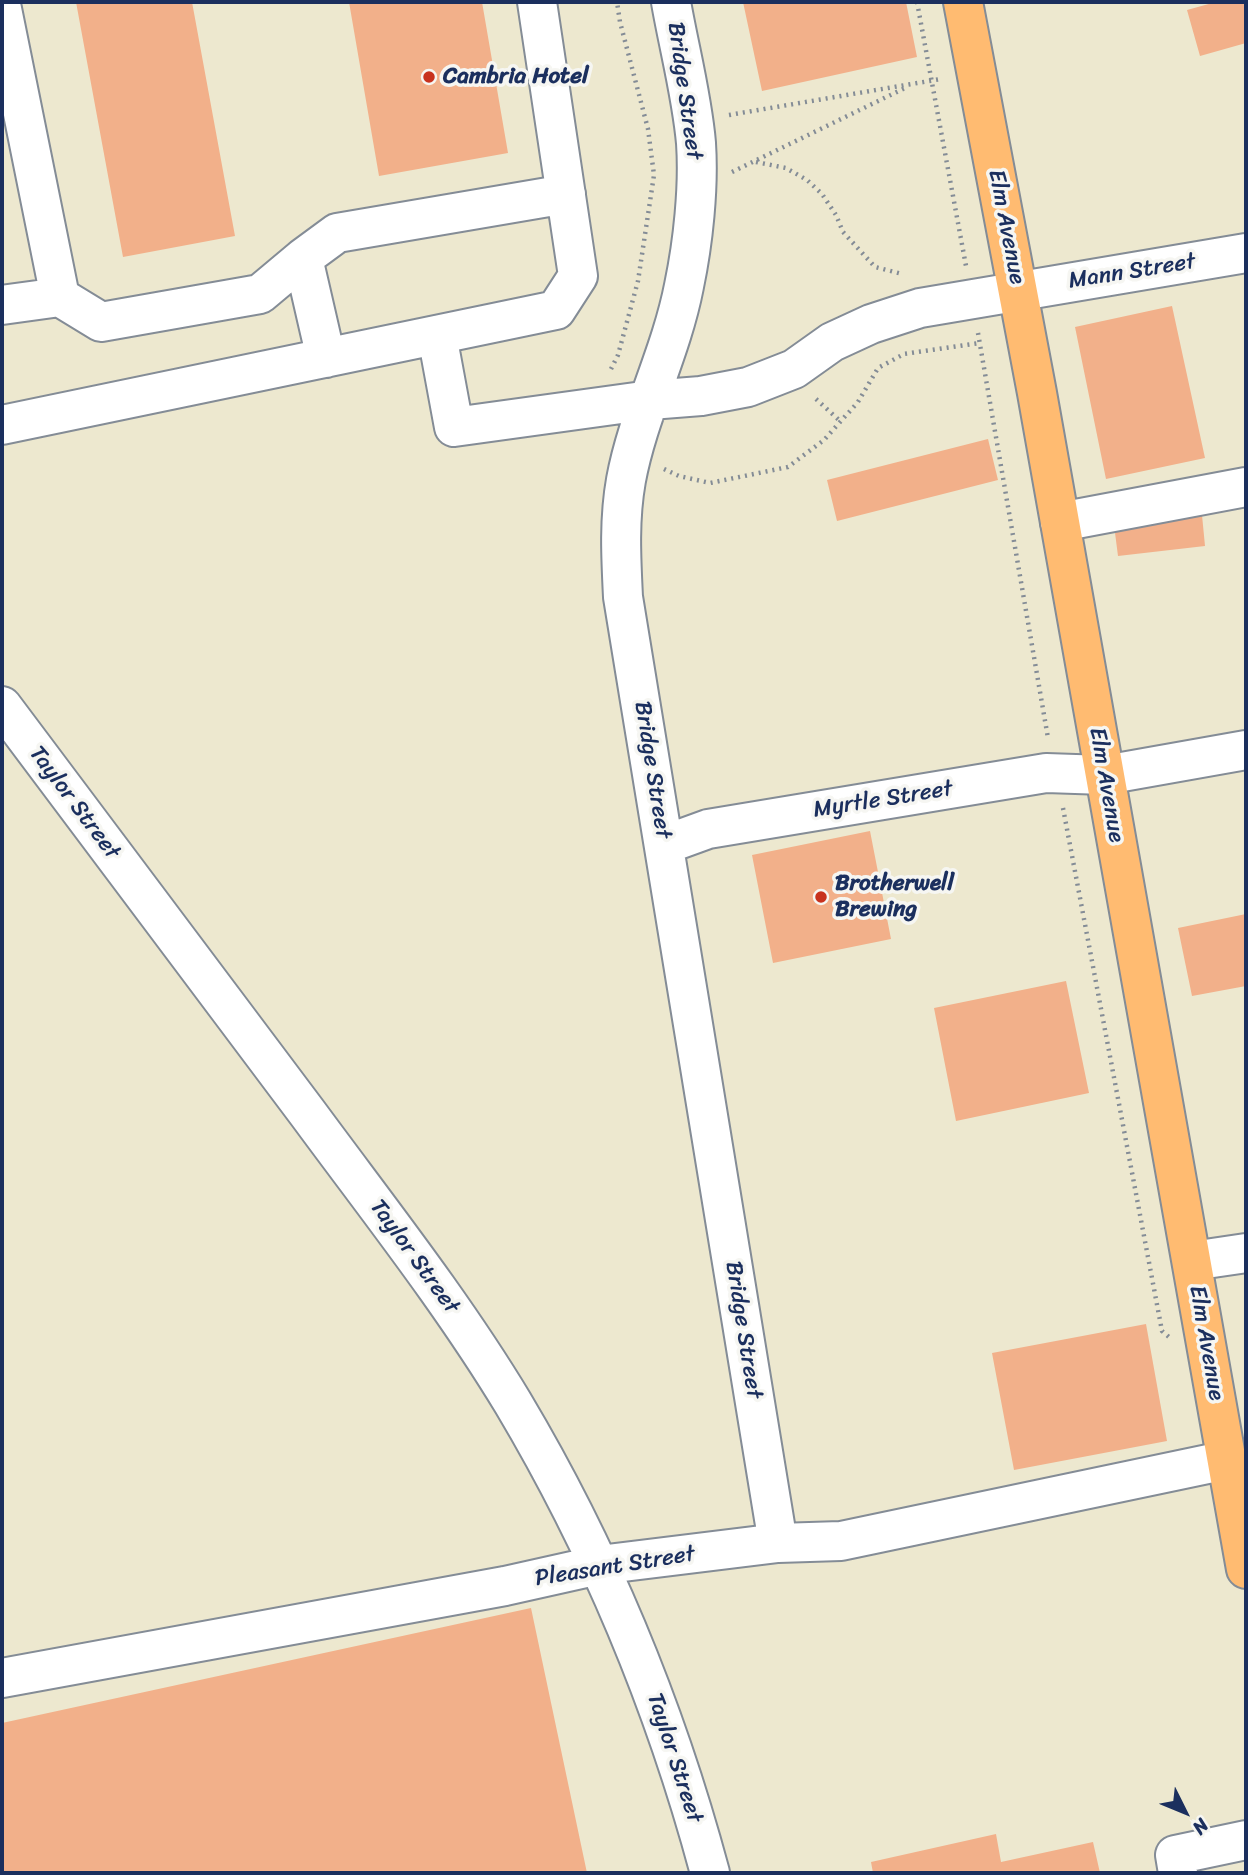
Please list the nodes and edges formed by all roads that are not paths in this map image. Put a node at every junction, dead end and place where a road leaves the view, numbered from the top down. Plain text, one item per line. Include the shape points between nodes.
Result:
1 (537, 2) edge
2 (671, 2) edge
3 (962, 2) edge
4 (2, 9) edge
5 (566, 194) junction
6 (1246, 253) edge
7 (303, 258) junction
8 (1018, 291) junction
9 (60, 297) junction
10 (2, 305) edge
11 (437, 335) junction
12 (326, 358) junction
13 (650, 400) junction
14 (2, 425) edge
15 (1246, 487) edge
16 (1059, 522) junction
17 (2, 706) edge
18 (1246, 750) edge
19 (1105, 775) junction
20 (664, 845) junction
21 (1246, 1253) edge
22 (1192, 1261) junction
23 (1227, 1460) junction
24 (778, 1543) junction
25 (599, 1565) junction
26 (1246, 1569) edge
27 (2, 1678) edge
28 (1246, 1840) edge
29 (710, 1873) edge
30 (1178, 1873) edge

1 - 5 street
2 - 13 street, Bridge Street via 696,146 694,216 684,286
3 - 8 main road, Elm Avenue
4 - 9 street
5 - 7 street via 337,233
5 - 11 street via 578,276 556,310
6 - 8 street, Mann Street
7 - 9 street via 261,294 101,322
7 - 12 street
8 - 13 street, Mann Street via 920,308 871,324 832,342 794,369 748,387
8 - 16 main road, Elm Avenue
9 - 10 street
11 - 12 street
11 - 13 street, Mann Street via 454,427
12 - 14 street
13 - 20 street, Bridge Street via 626,479 620,544 623,597
15 - 16 street
16 - 19 main road, Elm Avenue
17 - 25 street, Taylor Street via 443,1295 512,1403
18 - 19 street, Myrtle Street
19 - 20 street, Myrtle Street via 1032,775 709,829
19 - 22 main road, Elm Avenue
20 - 24 street, Bridge Street
21 - 22 street
22 - 23 main road, Elm Avenue
23 - 24 street, Pleasant Street via 841,1541
23 - 26 main road, Elm Avenue
24 - 25 street, Pleasant Street
25 - 27 street, Pleasant Street
25 - 29 street, Taylor Street via 653,1692
28 - 30 street via 1175,1855

